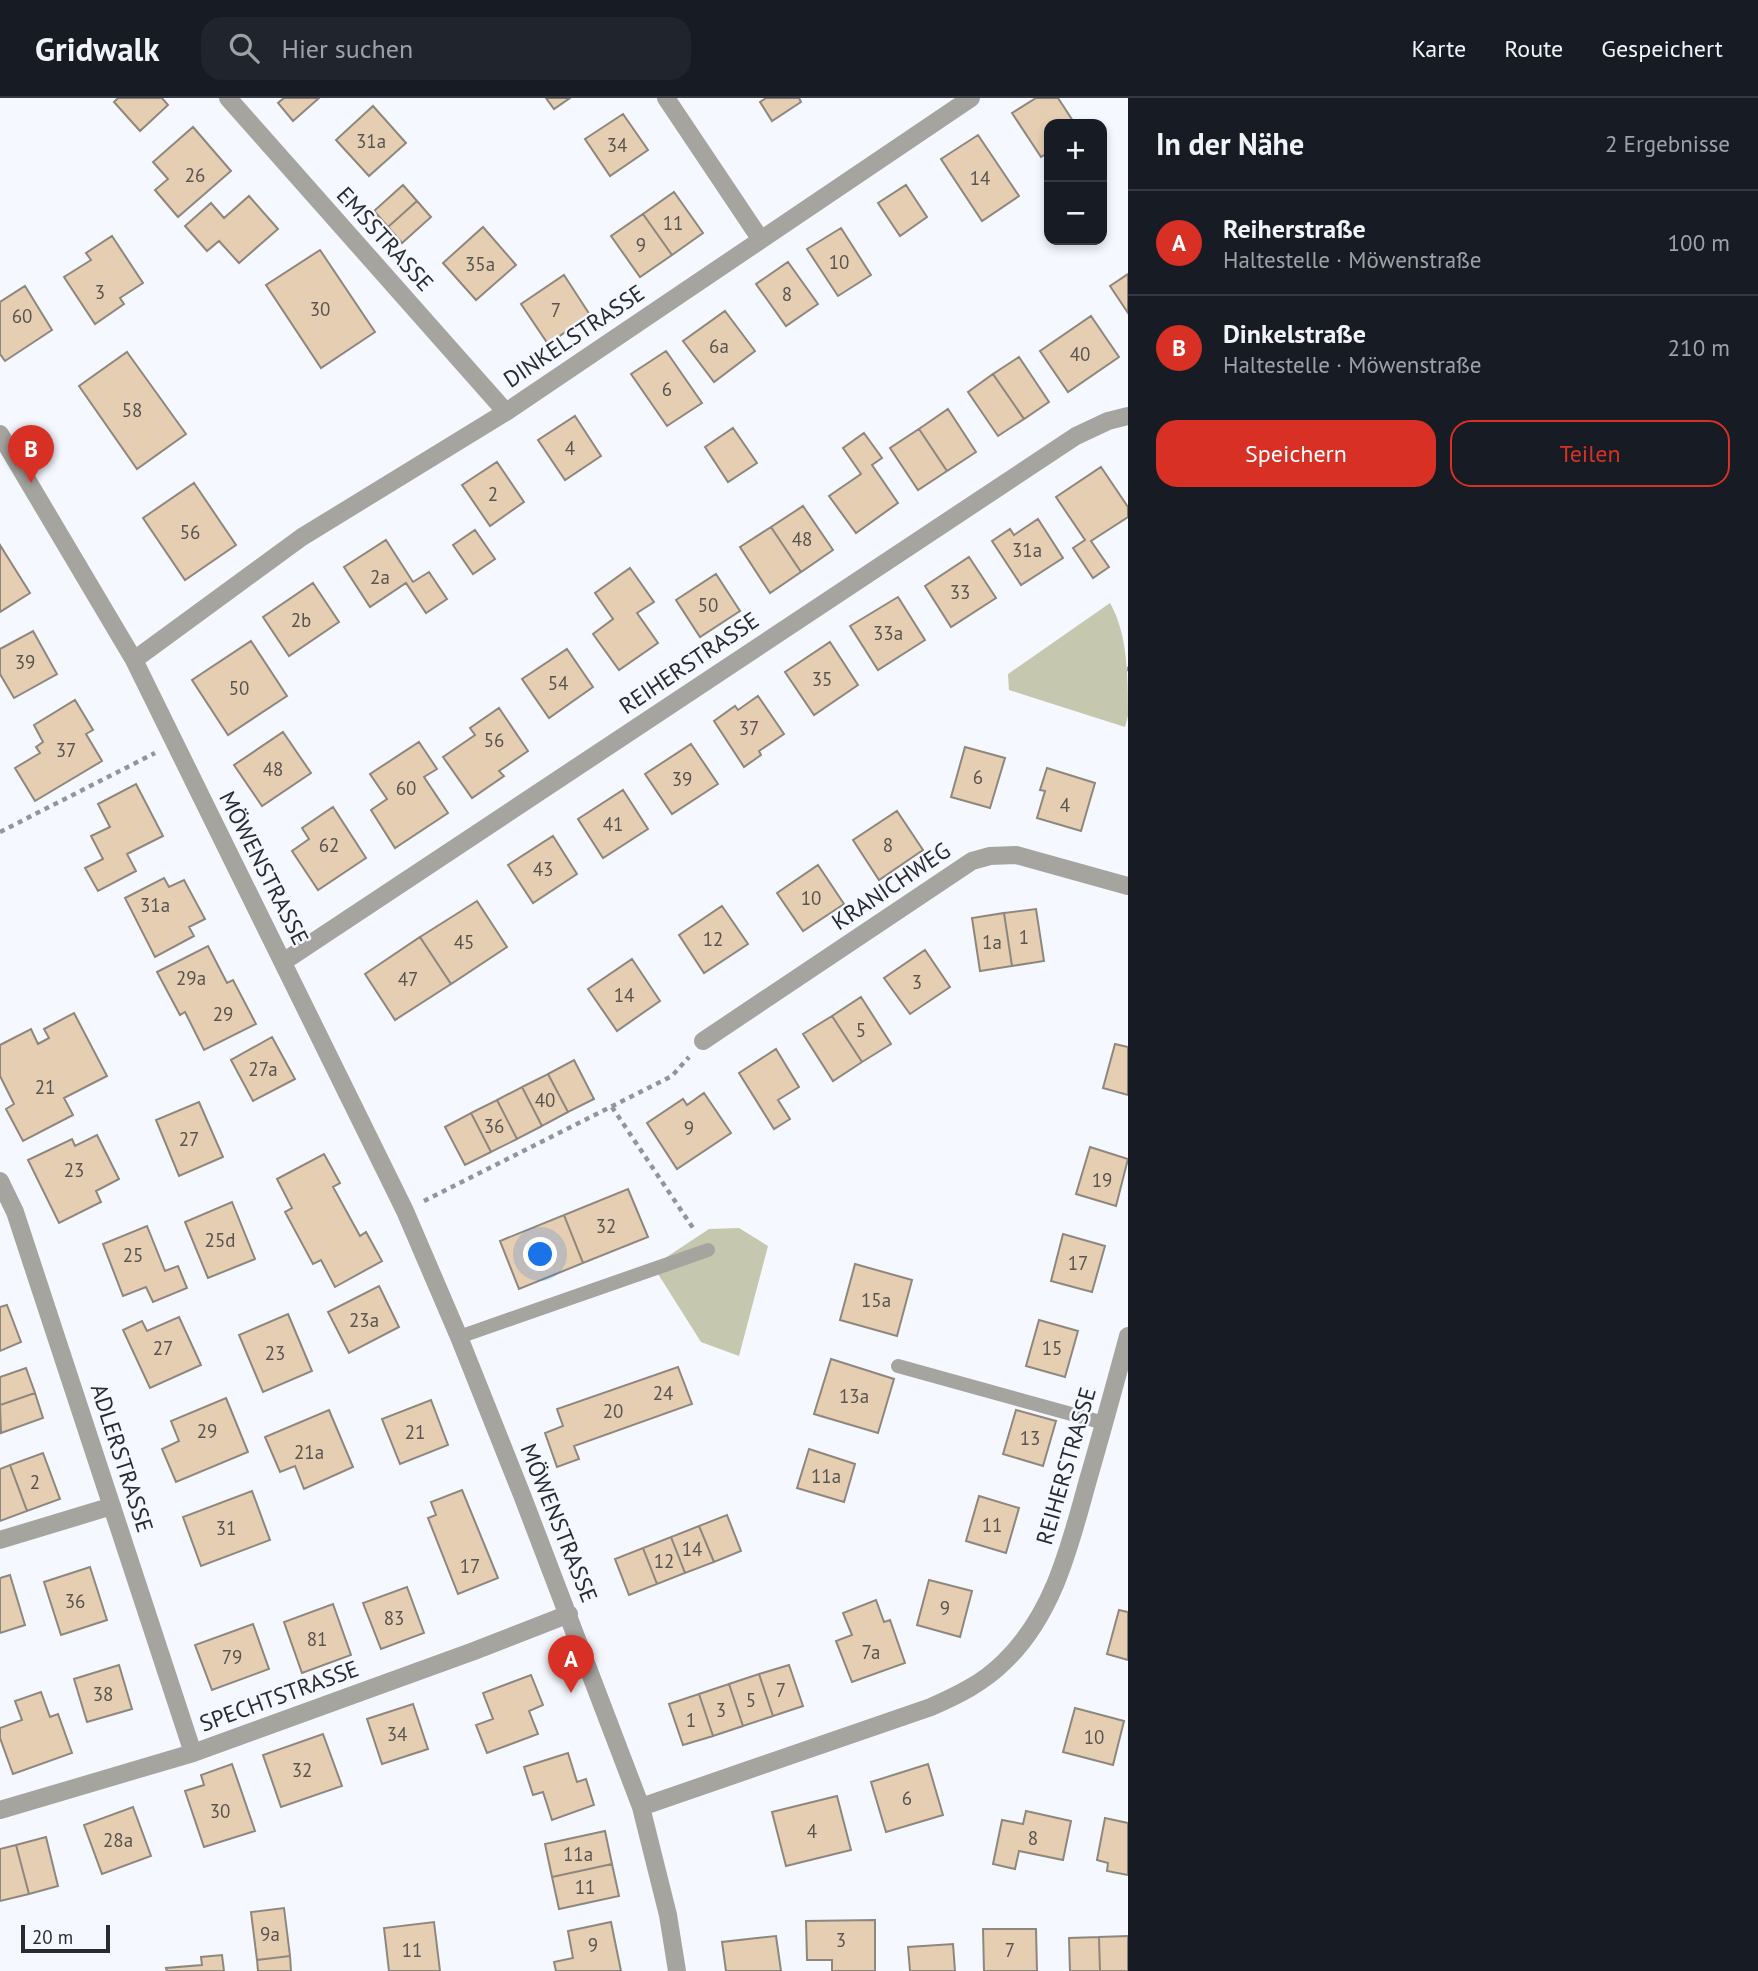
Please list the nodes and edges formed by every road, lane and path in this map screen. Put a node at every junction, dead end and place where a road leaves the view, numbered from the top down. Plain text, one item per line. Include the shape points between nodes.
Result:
1 (228, 98) edge
2 (666, 98) edge
3 (971, 98) edge
4 (761, 240) junction
5 (506, 412) junction
6 (1128, 416) edge
7 (0, 433) edge
8 (134, 660) junction
9 (174, 743) junction
10 (0, 832) edge
11 (1128, 886) edge
12 (284, 962) junction
13 (703, 1041) joint
14 (612, 1107) junction
15 (0, 1181) edge
16 (405, 1211) junction
17 (8, 1215) edge
18 (708, 1250) joint
19 (1128, 1336) edge
20 (459, 1337) junction
21 (898, 1366) dead end
22 (1104, 1423) junction
23 (112, 1506) junction
24 (0, 1540) edge
25 (569, 1614) junction
26 (193, 1753) junction
27 (641, 1807) junction
28 (0, 1810) edge
29 (677, 1971) edge

1 - 5 street, EMSSTRASSE
2 - 4 street
3 - 4 street, DINKELSTRASSE
4 - 5 street, DINKELSTRASSE
5 - 8 street, DINKELSTRASSE via 302,537
6 - 12 street, REIHERSTRASSE via 1076,436
7 - 8 street, MÖWENSTRASSE
8 - 9 street, MÖWENSTRASSE
9 - 10 path
9 - 12 street, MÖWENSTRASSE
11 - 13 street, KRANICHWEG via 1016,855 972,861
12 - 16 street, MÖWENSTRASSE
13 - 14 path via 672,1076
14 - 16 path
14 - 18 path
15 - 17 street, ADLERSTRASSE
16 - 20 street, MÖWENSTRASSE
17 - 23 street, ADLERSTRASSE
18 - 20 lane
19 - 22 street, REIHERSTRASSE
20 - 25 street, MÖWENSTRASSE
21 - 22 lane
22 - 27 street, REIHERSTRASSE via 1070,1543 1046,1606 1030,1632 991,1674 964,1692 897,1720
23 - 24 street
23 - 26 street, ADLERSTRASSE
25 - 26 street, SPECHTSTRASSE
25 - 27 street, MÖWENSTRASSE
26 - 28 street, SPECHTSTRASSE
27 - 29 street, MÖWENSTRASSE

